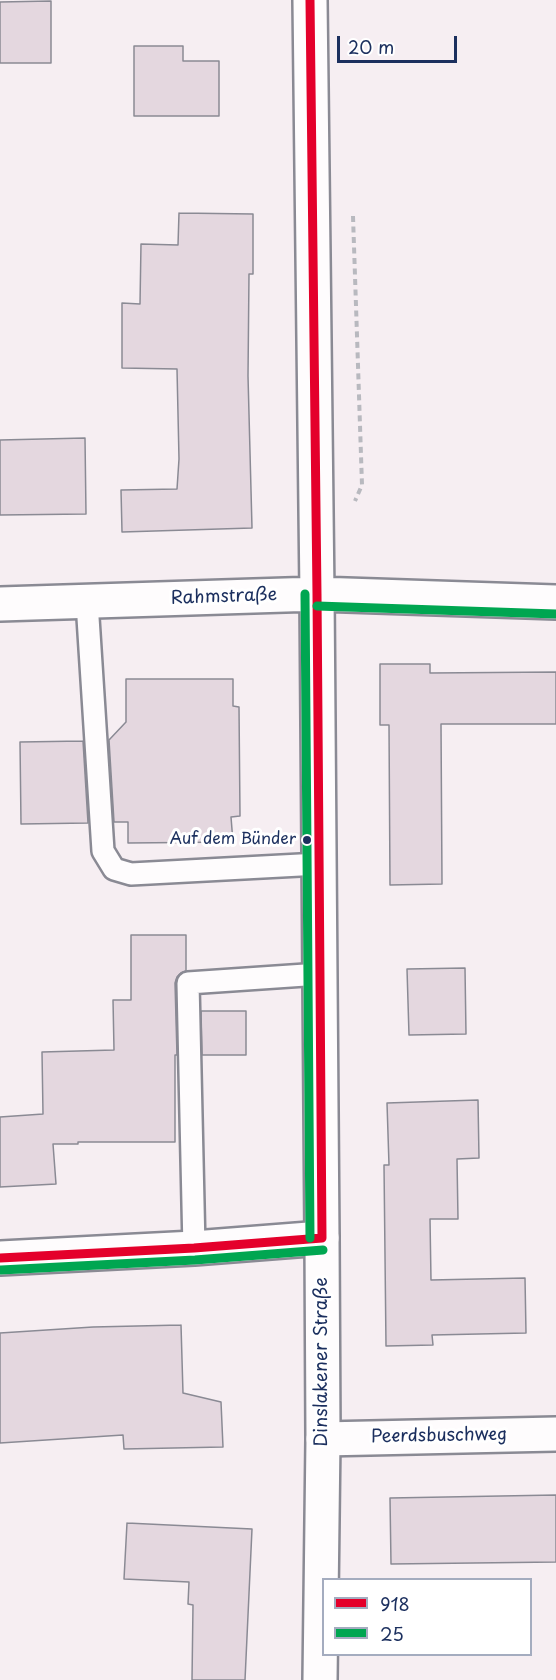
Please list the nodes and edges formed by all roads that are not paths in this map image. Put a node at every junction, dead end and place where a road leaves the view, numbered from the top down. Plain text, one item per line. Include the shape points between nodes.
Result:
1 (310, 0) edge
2 (317, 594) junction
3 (87, 602) junction
4 (556, 602) edge
5 (0, 604) edge
6 (319, 864) junction
7 (320, 974) junction
8 (322, 1238) junction
9 (195, 1248) junction
10 (0, 1258) edge
11 (556, 1434) edge
12 (323, 1439) junction
13 (320, 1680) edge

1 - 2 main road, Dinslakener Straße
2 - 3 main road, Rahmstraße
2 - 4 main road, Rahmstraße
2 - 6 main road, Dinslakener Straße
3 - 5 main road, Rahmstraße
3 - 6 lane via 103,851 114,869 131,874
6 - 7 main road, Dinslakener Straße
7 - 8 main road, Dinslakener Straße
7 - 9 lane via 188,983
8 - 9 main road
8 - 12 main road, Dinslakener Straße
9 - 10 main road
11 - 12 main road, Peerdsbuschweg
12 - 13 main road, Dinslakener Straße

